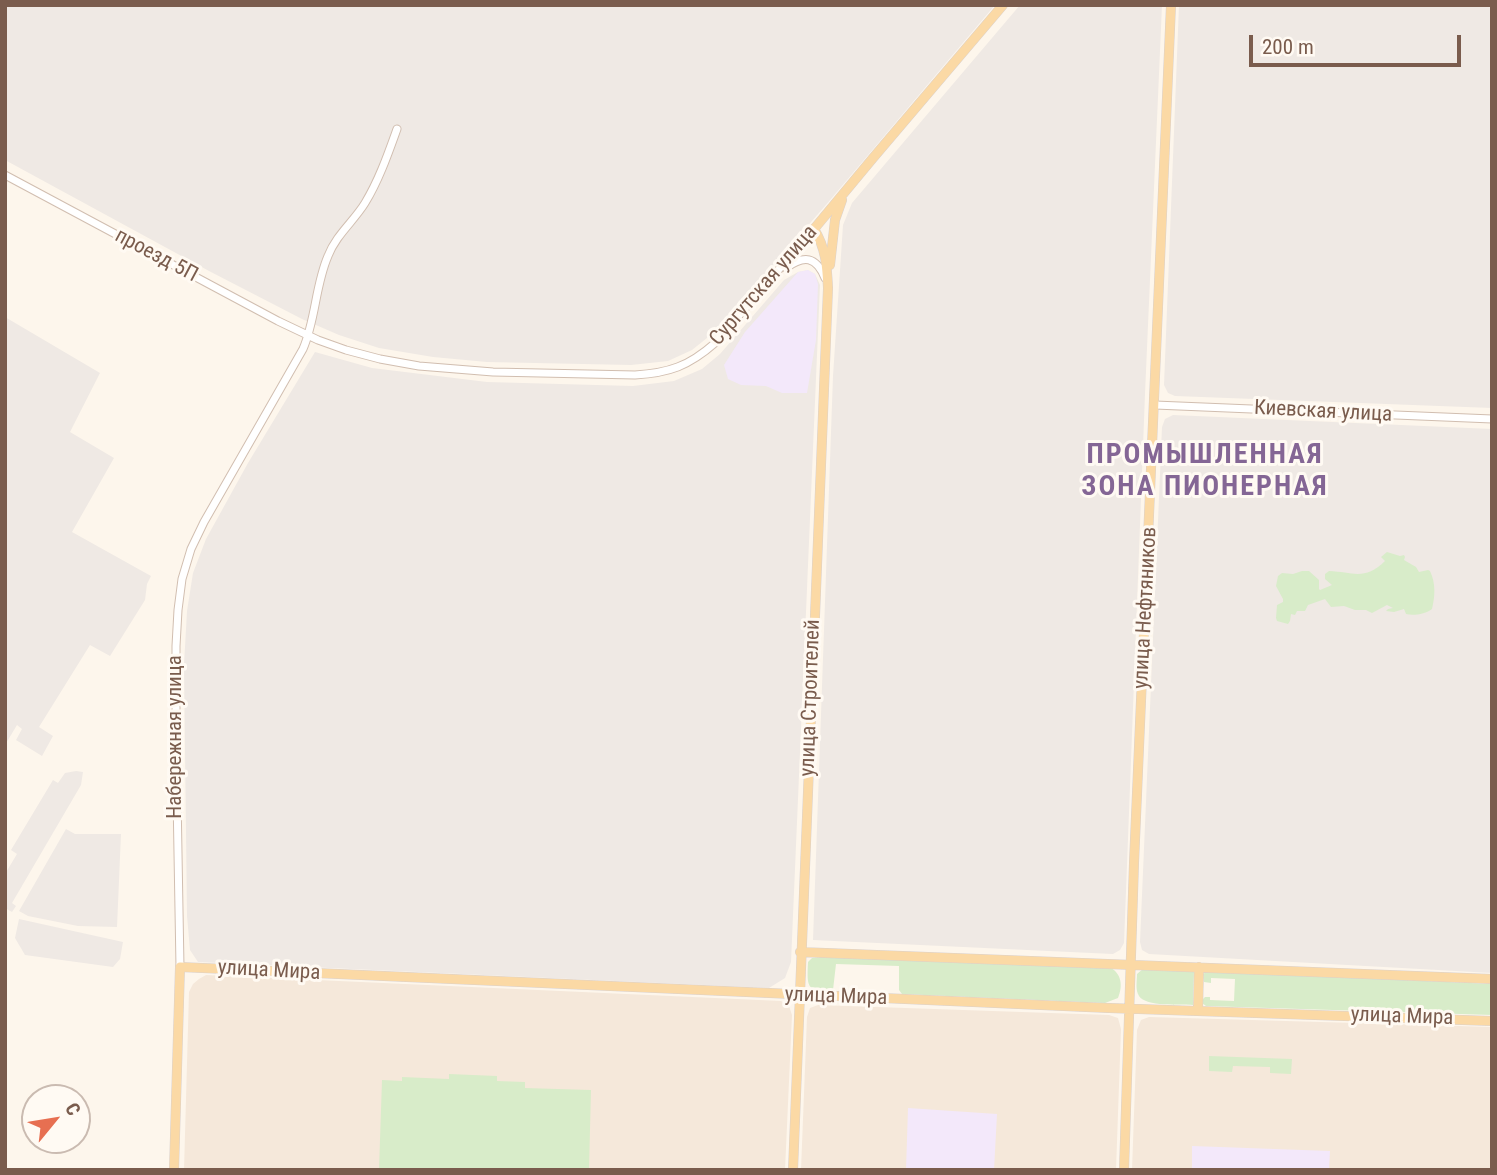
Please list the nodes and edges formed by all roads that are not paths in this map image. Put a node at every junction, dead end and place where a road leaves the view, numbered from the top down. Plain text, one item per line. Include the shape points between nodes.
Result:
1 (1003, 5) edge
2 (1171, 5) edge
3 (397, 129) dead end
4 (5, 175) edge
5 (846, 190) junction
6 (814, 229) junction
7 (776, 274) junction
8 (828, 288) junction
9 (308, 336) junction
10 (1155, 405) junction
11 (1492, 419) edge
12 (800, 951) junction
13 (1130, 964) junction
14 (180, 967) junction
15 (1199, 967) junction
16 (1492, 979) edge
17 (799, 995) junction
18 (1129, 1009) junction
19 (1198, 1011) junction
20 (1492, 1021) edge
21 (174, 1170) edge
22 (793, 1170) edge
23 (1124, 1170) edge

1 - 5 main road, Сургутская улица
2 - 10 main road, улица Нефтяников
3 - 9 street, Набережная улица via 364,204 328,254
4 - 9 street, проезд 5П
5 - 6 main road, Сургутская улица
5 - 8 main road via 835,220
6 - 7 street, Сургутская улица
6 - 8 main road, улица Строителей via 825,255
7 - 8 street via 807,259 820,267
7 - 9 street, Сургутская улица via 706,351 678,368 655,373 428,367 362,355
8 - 12 main road, улица Строителей
9 - 14 street, Набережная улица via 204,522 181,583 175,682
10 - 11 street, Киевская улица
10 - 13 main road, улица Нефтяников
12 - 13 main road, улица Мира
12 - 17 main road, улица Строителей
13 - 15 main road, улица Мира
13 - 18 main road, улица Нефтяников
14 - 17 main road, улица Мира
14 - 21 main road, Набережная улица
15 - 16 main road, улица Мира
15 - 19 main road
17 - 18 main road, улица Мира
17 - 22 main road, улица Строителей
18 - 19 main road, улица Мира
18 - 23 main road, улица Нефтяников
19 - 20 main road, улица Мира

